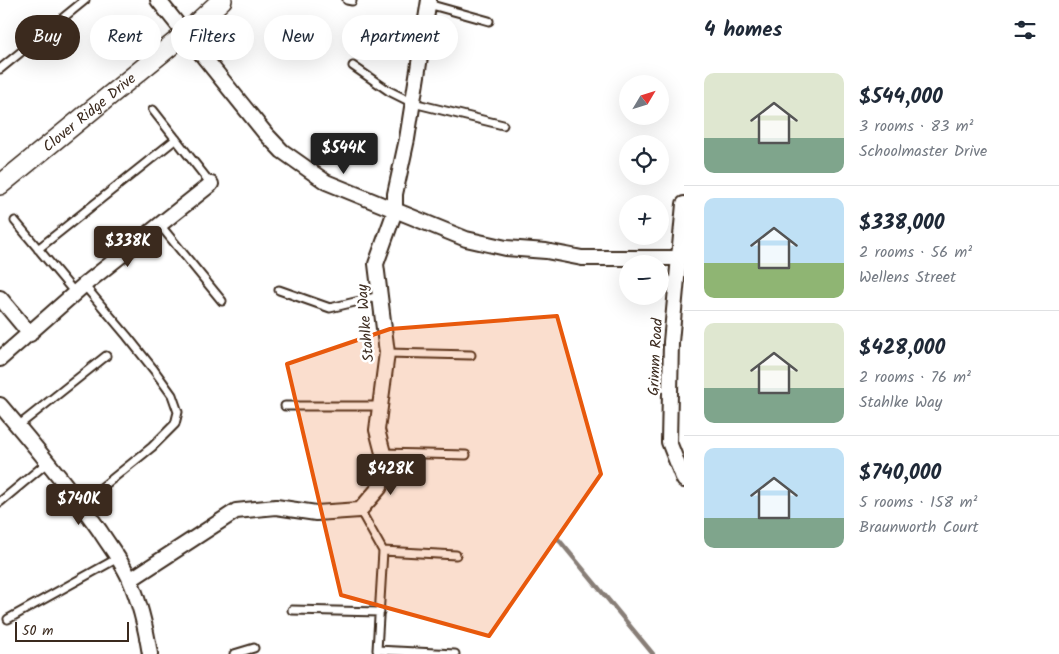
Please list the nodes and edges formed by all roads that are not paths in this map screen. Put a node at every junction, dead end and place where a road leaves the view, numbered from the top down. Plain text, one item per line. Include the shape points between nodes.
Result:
1 (85, 0) edge
2 (158, 0) edge
3 (222, 0) edge
4 (429, 2) edge
5 (206, 15) edge
6 (171, 16) edge
7 (489, 21) dead end
8 (171, 45) edge
9 (206, 60) edge
10 (353, 66) dead end
11 (0, 70) edge
12 (413, 103) junction
13 (153, 110) dead end
14 (503, 125) dead end
15 (176, 139) junction
16 (211, 184) joint
17 (0, 185) edge
18 (684, 204) edge
19 (395, 211) junction
20 (15, 221) dead end
21 (160, 225) junction
22 (38, 249) junction
23 (681, 258) edge
24 (79, 289) junction
25 (279, 290) dead end
26 (380, 296) junction
27 (0, 298) edge
28 (222, 301) dead end
29 (30, 334) junction
30 (387, 354) junction
31 (471, 355) dead end
32 (106, 356) dead end
33 (0, 359) edge
34 (0, 405) edge
35 (285, 406) dead end
36 (379, 406) junction
37 (18, 426) junction
38 (383, 453) junction
39 (466, 455) dead end
40 (48, 462) junction
41 (684, 480) edge
42 (0, 502) edge
43 (80, 504) junction
44 (360, 510) junction
45 (383, 551) junction
46 (456, 555) dead end
47 (118, 558) junction
48 (130, 580) junction
49 (292, 610) dead end
50 (380, 612) junction
51 (8, 619) dead end
52 (254, 648) dead end
53 (150, 654) edge
54 (234, 654) edge
55 (455, 654) edge

1 - 11 lane
2 - 6 street
3 - 5 street, Clover Ridge Drive
4 - 7 lane
4 - 12 street, Stahlke Way
8 - 17 street, Clover Ridge Drive
9 - 19 street via 282,151 326,182
10 - 12 lane
12 - 14 lane
12 - 19 street, Stahlke Way via 395,194
13 - 15 lane
15 - 16 lane
15 - 22 lane
16 - 21 street
18 - 23 street, Grimm Road
19 - 23 street via 466,239 506,248 582,258
19 - 26 street, Stahlke Way via 376,264
20 - 22 lane
21 - 24 street
21 - 28 lane
22 - 24 lane
23 - 41 street, Grimm Road via 671,342 668,442
24 - 29 street
24 - 43 lane via 128,336 172,395 178,412 175,424 157,441
25 - 26 lane via 330,308
26 - 30 street, Stahlke Way
27 - 29 street
29 - 33 street
30 - 31 lane
30 - 36 street, Stahlke Way
32 - 37 lane
34 - 37 street
35 - 36 lane
36 - 38 street, Stahlke Way via 377,430
37 - 40 street
38 - 39 lane
38 - 44 street, Stahlke Way via 380,487
40 - 42 lane
40 - 43 street
43 - 47 street
44 - 45 lane
44 - 48 street via 316,513 276,507 236,511
45 - 46 lane
45 - 50 lane
47 - 48 street
47 - 51 lane
48 - 53 street
49 - 50 lane
50 - 55 lane via 378,650
52 - 54 lane

